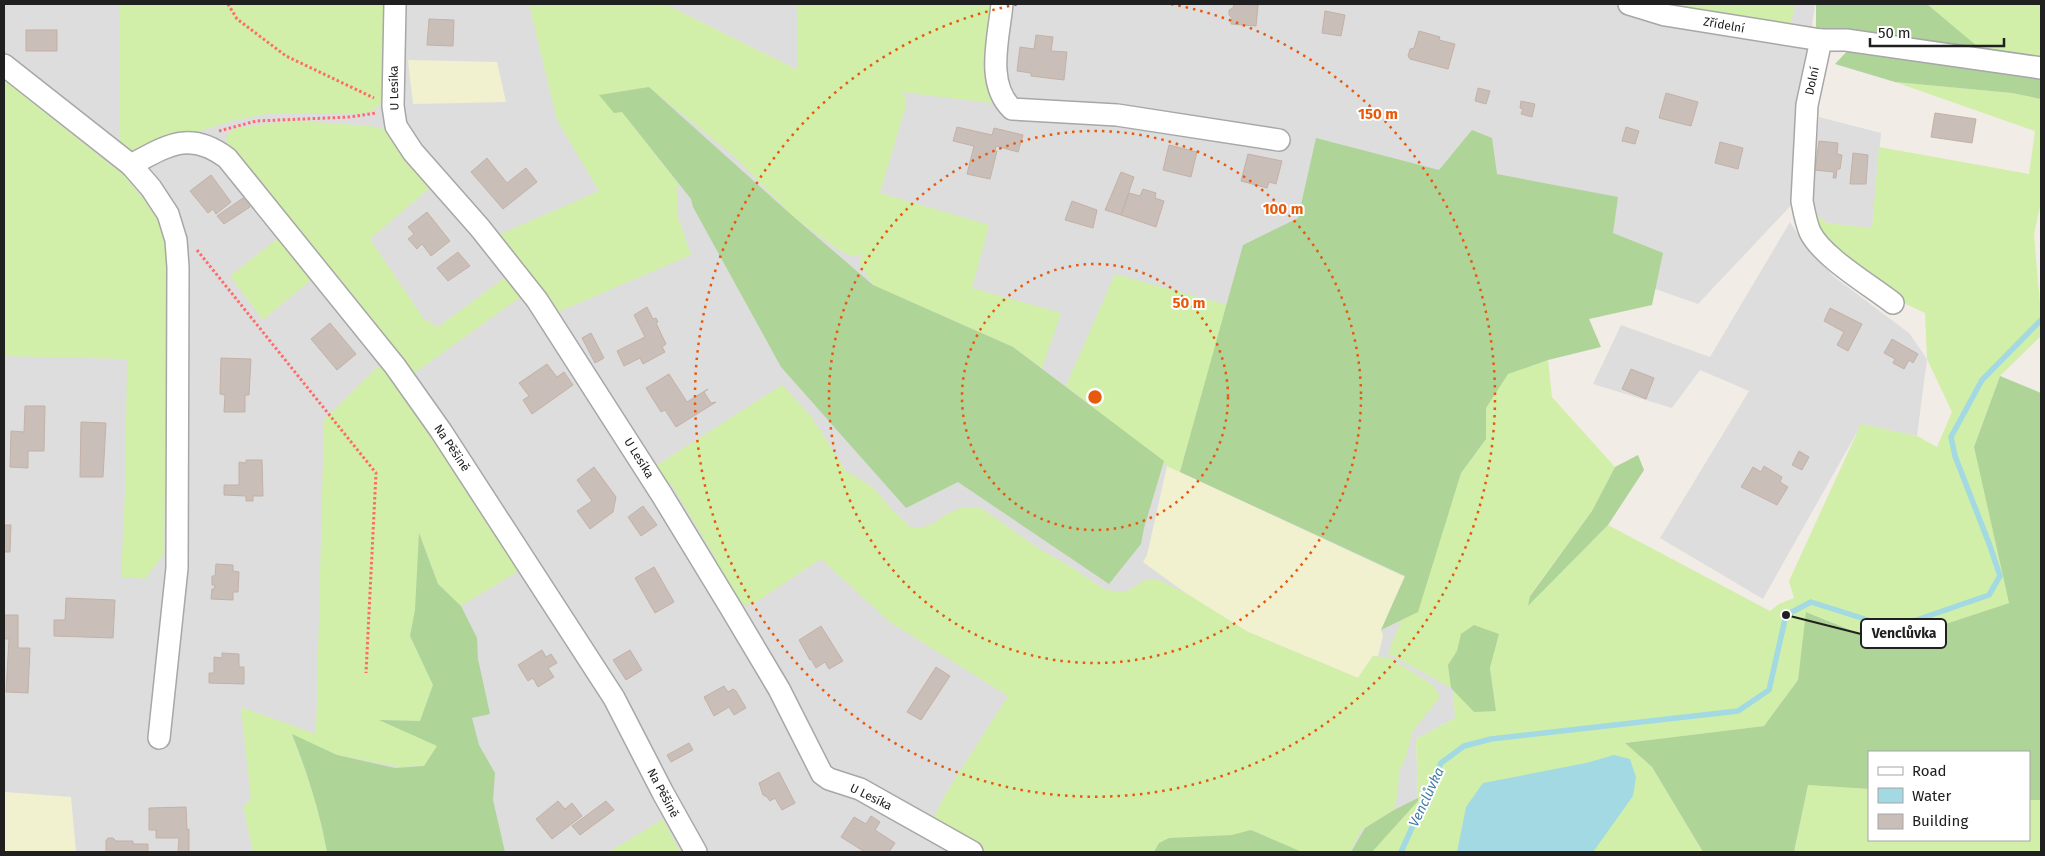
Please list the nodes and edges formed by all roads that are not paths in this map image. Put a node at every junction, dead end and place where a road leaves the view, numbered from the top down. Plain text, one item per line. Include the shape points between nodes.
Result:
1 (395, 4) edge
2 (1002, 4) edge
3 (1629, 4) edge
4 (1821, 40) junction
5 (4, 64) edge
6 (2041, 68) edge
7 (1279, 140) dead end
8 (131, 165) junction
9 (1893, 303) dead end
10 (160, 738) dead end
11 (696, 852) edge
12 (972, 852) edge

1 - 12 street, U Lesíka via 393,108 396,126 537,300 668,503 774,680 822,774 860,789
2 - 7 street via 995,76 1002,97 1012,109 1117,115
3 - 4 street, Zřídelní via 1664,15
4 - 6 street via 1846,40
4 - 9 street, Dolní via 1807,105 1802,201 1810,232 1823,250
5 - 8 street
8 - 10 street via 168,214 176,240 178,268 177,568
8 - 11 street, Na Pěšině via 182,142 212,147 227,158 395,366 441,430 614,698

